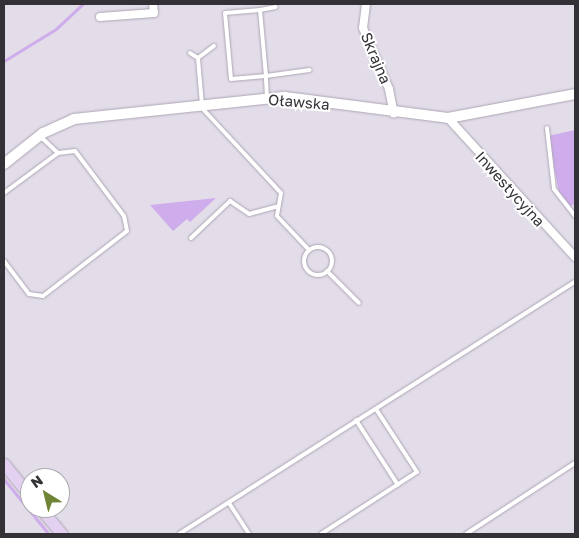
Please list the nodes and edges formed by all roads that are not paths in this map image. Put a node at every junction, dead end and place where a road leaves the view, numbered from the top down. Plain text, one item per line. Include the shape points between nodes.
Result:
1 (153, 4) edge
2 (366, 4) edge
3 (276, 7) dead end
4 (260, 10) junction
5 (100, 17) dead end
6 (214, 46) dead end
7 (190, 53) dead end
8 (198, 58) junction
9 (310, 70) dead end
10 (266, 76) junction
11 (575, 94) edge
12 (267, 98) junction
13 (200, 105) junction
14 (394, 114) junction
15 (448, 118) junction
16 (547, 128) dead end
17 (40, 136) junction
18 (58, 153) junction
19 (4, 164) edge
20 (4, 193) edge
21 (276, 207) junction
22 (575, 216) edge
23 (191, 238) dead end
24 (309, 250) junction
25 (575, 257) edge
26 (4, 261) edge
27 (327, 271) junction
28 (575, 282) edge
29 (358, 303) dead end
30 (376, 409) junction
31 (356, 420) junction
32 (4, 464) edge
33 (575, 464) edge
34 (20, 484) edge
35 (398, 484) junction
36 (229, 503) junction
37 (48, 518) edge
38 (62, 534) edge
39 (179, 534) edge
40 (249, 534) edge
41 (321, 534) edge
42 (466, 534) edge

1 - 5 street via 154,13
2 - 14 street, Skrajna via 363,28 389,89
3 - 4 lane
4 - 10 lane
4 - 10 lane via 225,13 231,79
6 - 8 lane
7 - 8 lane
8 - 13 lane
9 - 10 lane
10 - 12 lane
11 - 15 street, Oławska
12 - 13 street, Oławska
12 - 14 street, Oławska
13 - 17 street, Oławska via 74,119
13 - 21 lane via 281,193
14 - 15 street, Oławska
15 - 25 street, Inwestycyjna
16 - 22 lane via 554,189
17 - 18 lane
17 - 19 street, Oławska
18 - 20 lane
18 - 26 lane via 75,151 124,216 127,231 43,296 29,294
21 - 23 lane via 249,214 230,202
21 - 24 lane via 277,216
24 - 27 lane via 318,246 330,254
24 - 27 lane via 304,261 307,269 314,274
27 - 29 lane
28 - 30 lane
30 - 31 lane
30 - 35 lane via 417,472
31 - 35 lane
31 - 36 lane
32 - 34 main road
33 - 42 lane
35 - 41 lane
36 - 39 lane
36 - 40 lane
37 - 38 main road

